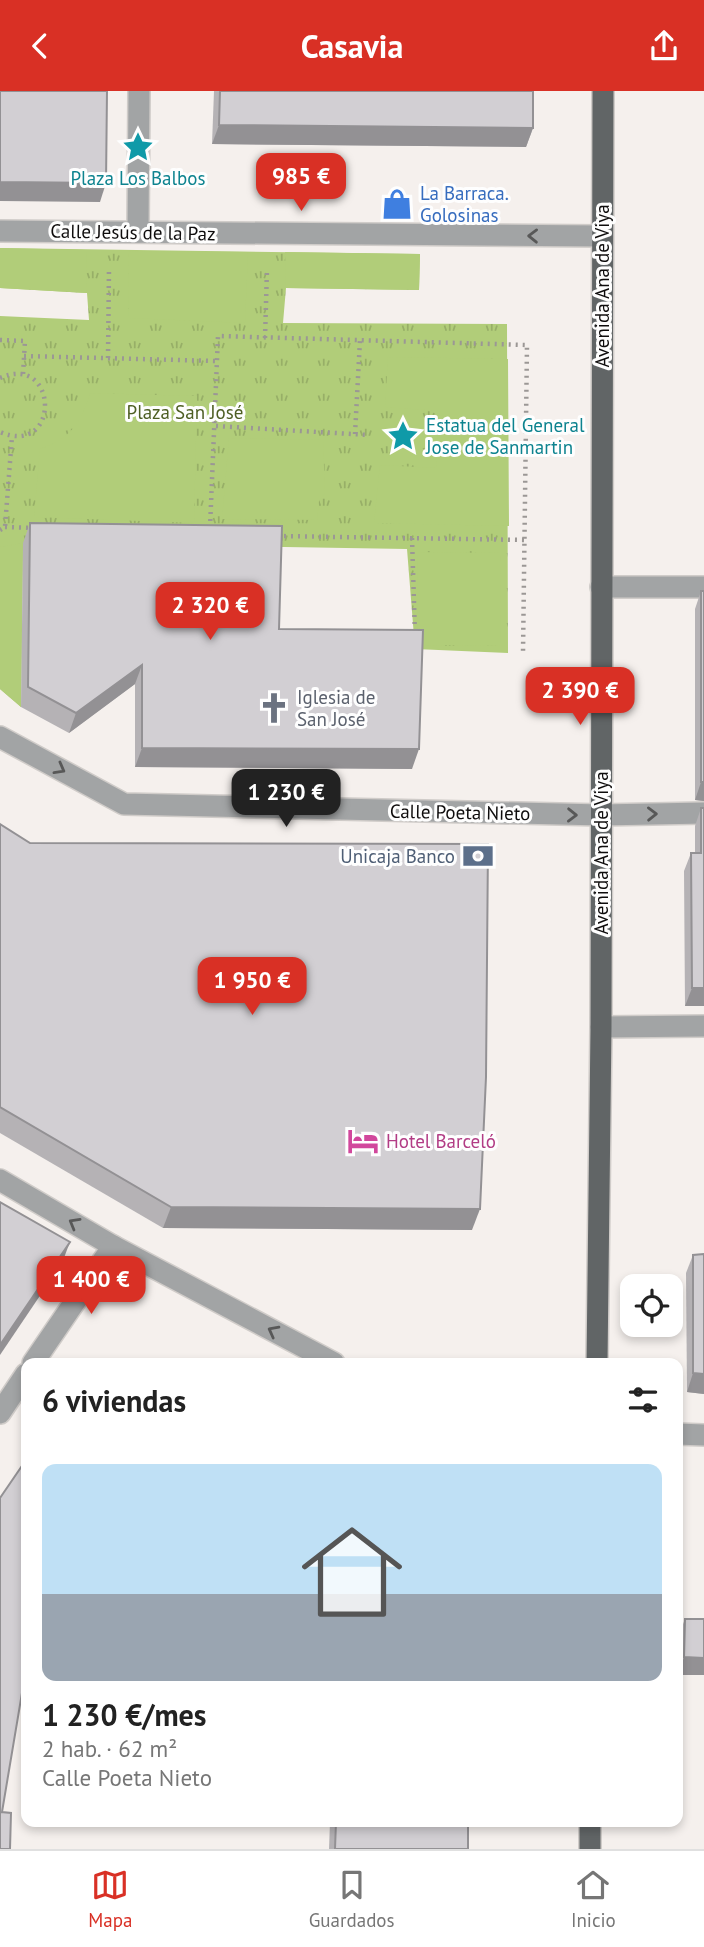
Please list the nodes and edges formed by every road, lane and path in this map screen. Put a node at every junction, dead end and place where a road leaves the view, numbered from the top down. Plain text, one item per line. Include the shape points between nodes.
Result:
1 (139, 91) edge
2 (603, 91) edge
3 (0, 231) edge
4 (138, 232) junction
5 (602, 236) junction
6 (109, 263) dead end
7 (267, 265) dead end
8 (265, 338) junction
9 (360, 340) junction
10 (0, 341) edge
11 (24, 356) junction
12 (108, 358) junction
13 (217, 361) junction
14 (23, 375) junction
15 (0, 378) edge
16 (216, 426) junction
17 (0, 432) edge
18 (355, 434) junction
19 (369, 435) dead end
20 (12, 436) junction
21 (3, 529) edge
22 (46, 529) edge
23 (209, 536) edge
24 (263, 536) edge
25 (412, 538) junction
26 (525, 540) junction
27 (601, 587) junction
28 (704, 587) edge
29 (415, 636) edge
30 (523, 653) dead end
31 (0, 737) edge
32 (704, 813) edge
33 (601, 815) junction
34 (704, 1026) edge
35 (601, 1027) junction
36 (0, 1180) edge
37 (113, 1246) junction
38 (36, 1358) edge
39 (325, 1358) edge
40 (597, 1358) edge
41 (21, 1382) edge
42 (0, 1413) edge
43 (683, 1434) edge
44 (704, 1435) edge
45 (590, 1827) edge
46 (590, 1849) edge

1 - 4 street
2 - 5 main road, Avenida Ana de Viya
3 - 4 street, Calle Jesús de la Paz
5 -> 4 street, Calle Jesús de la Paz
5 - 27 main road, Avenida Ana de Viya
6 - 12 path
7 - 8 path
8 - 9 path
8 - 13 path via 218,336
9 - 18 path
9 - 26 path via 527,345
10 - 11 path via 25,341
11 - 12 path
11 - 14 path
12 - 13 path
13 - 16 path
14 - 15 path
14 - 20 path via 41,387 46,407 39,426
16 - 18 path
16 - 23 path
17 - 20 path
18 - 19 path
20 - 21 path
21 - 22 path
24 - 25 path
25 - 26 path
25 - 29 path
26 - 30 path
27 - 28 street
27 - 33 main road, Avenida Ana de Viya
31 -> 33 street, Calle Poeta Nieto via 124,804
33 -> 32 street, Calle Poeta Nieto
33 - 35 main road, Avenida Ana de Viya
34 - 35 street
35 - 40 main road, Avenida Ana de Viya
37 -> 36 street
37 - 38 street
39 -> 37 street
41 - 42 street
43 - 44 street
45 - 46 main road

